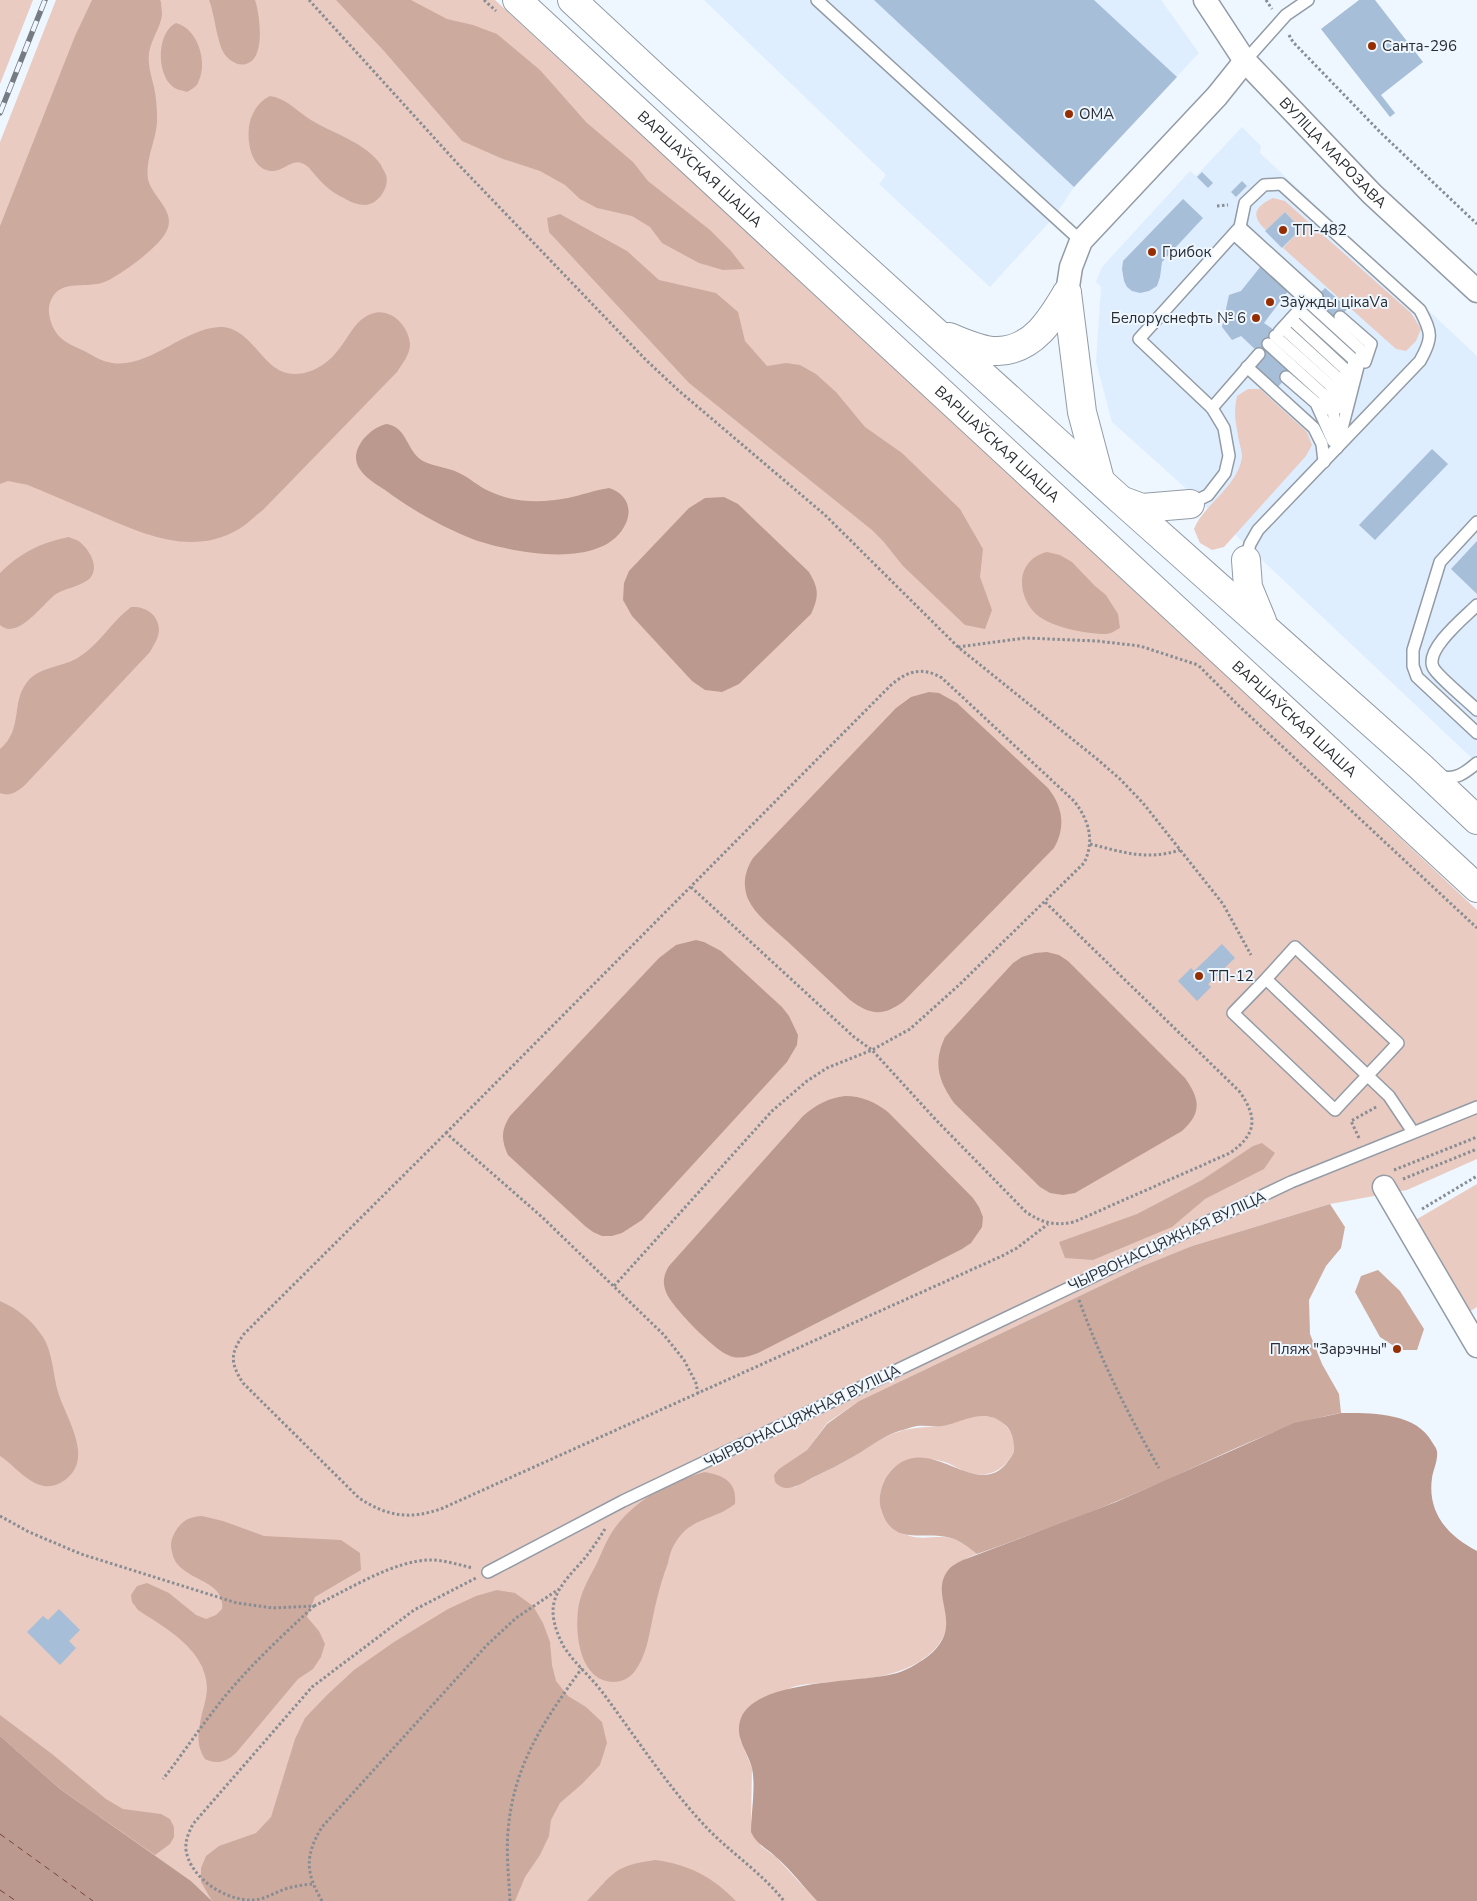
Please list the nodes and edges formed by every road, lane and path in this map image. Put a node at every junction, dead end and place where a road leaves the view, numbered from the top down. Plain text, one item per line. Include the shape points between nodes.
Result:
1 (309, 0) edge
2 (517, 0) edge
3 (572, 0) edge
4 (817, 0) edge
5 (1205, 0) edge
6 (1266, 0) edge
7 (1308, 0) edge
8 (1280, 21) junction
9 (1245, 61) junction
10 (1477, 224) edge
11 (1237, 230) junction
12 (1081, 241) junction
13 (1477, 291) edge
14 (1067, 293) junction
15 (1317, 296) dead end
16 (1340, 317) dead end
17 (1280, 332) junction
18 (939, 334) junction
19 (1259, 354) dead end
20 (1247, 367) junction
21 (1286, 377) dead end
22 (1212, 408) junction
23 (1336, 449) junction
24 (1324, 462) junction
25 (1100, 480) junction
26 (1122, 501) junction
27 (1190, 504) joint
28 (1477, 522) edge
29 (1246, 560) joint
30 (1477, 605) edge
31 (1266, 629) junction
32 (958, 647) junction
33 (1191, 658) dead end
34 (1198, 665) junction
35 (1477, 710) edge
36 (1477, 733) edge
37 (1477, 763) edge
38 (1421, 767) junction
39 (1477, 820) edge
40 (1090, 844) junction
41 (1180, 850) junction
42 (691, 887) junction
43 (1477, 888) edge
44 (1045, 902) junction
45 (1477, 928) edge
46 (1250, 955) dead end
47 (1266, 979) junction
48 (872, 1050) junction
49 (1368, 1075) junction
50 (1392, 1099) junction
51 (1477, 1107) edge
52 (1413, 1132) junction
53 (446, 1133) junction
54 (1477, 1137) edge
55 (1477, 1149) edge
56 (1366, 1152) junction
57 (1477, 1176) edge
58 (1381, 1182) junction
59 (1403, 1220) junction
60 (1048, 1224) junction
61 (614, 1286) junction
62 (1074, 1286) junction
63 (1477, 1346) edge
64 (698, 1394) junction
65 (1159, 1468) dead end
66 (623, 1501) junction
67 (0, 1516) edge
68 (488, 1572) junction
69 (560, 1588) junction
70 (314, 1606) junction
71 (582, 1668) junction
72 (163, 1779) dead end
73 (312, 1884) junction
74 (322, 1901) edge
75 (510, 1901) edge
76 (784, 1901) edge

1 - 32 path via 457,163 646,360 824,516
2 - 43 highway, ВАРШАЎСКАЯ ШАША
3 - 18 highway
4 - 12 lane
5 - 9 street, ВУЛІЦА МАРОЗАВА
6 - 8 path
7 - 8 lane
8 - 9 lane
8 - 10 path via 1293,42 1382,134
9 - 12 street via 1218,96
9 - 13 street, ВУЛІЦА МАРОЗАВА via 1372,194
11 - 15 lane
11 - 22 lane via 1139,339
11 - 23 lane via 1362,351
11 - 23 lane via 1245,203 1264,185 1281,184 1420,310 1430,328 1429,346 1420,361
12 - 14 street via 1071,267
14 - 18 highway via 1048,325 1015,349 997,352
14 - 25 highway via 1082,412
16 - 23 lane via 1371,344
17 - 23 lane via 1324,394
17 - 23 lane via 1338,378
17 - 23 lane via 1299,310 1354,360
18 - 25 highway
19 - 20 lane
20 - 22 lane
20 - 24 lane via 1314,428 1322,444
21 - 23 lane via 1316,403
22 - 27 lane via 1224,428 1229,456 1225,473 1208,495
23 - 24 lane
24 - 29 lane via 1258,530
25 - 26 highway
26 - 27 highway via 1142,508
26 - 31 highway
28 - 36 lane via 1440,562 1413,650 1417,677
29 - 31 highway via 1248,587
30 - 35 lane via 1437,646 1431,659 1433,669
31 - 38 highway
32 - 34 path via 1025,638 1097,641 1140,646
32 - 41 path via 1103,764 1143,803
33 - 34 path
34 - 45 path
37 - 38 lane via 1464,774 1452,778 1441,777
38 - 39 highway
40 - 41 path via 1146,856
40 - 42 path via 1086,821 1074,801 942,678 921,671 909,673 890,686
40 - 44 path via 1084,863
41 - 46 path via 1223,904
42 - 48 path via 846,1030
42 - 53 path
44 - 48 path via 926,1016
44 - 60 path via 1239,1091 1252,1119 1248,1139 1230,1153 1074,1222
47 - 49 lane
47 - 49 lane via 1295,947 1391,1036 1398,1043
47 - 49 lane via 1233,1014 1335,1110
48 - 60 path via 1026,1212
48 - 61 path via 827,1068 787,1096
49 - 50 lane
50 - 52 lane
50 - 56 path via 1351,1121
51 - 52 lane, ЧЫРВОНАСЦЯЖНАЯ ВУЛІЦА
52 - 56 lane, ЧЫРВОНАСЦЯЖНАЯ ВУЛІЦА
53 - 61 path via 542,1217
53 - 64 path via 244,1334 232,1354 233,1366 243,1383 359,1498 373,1508 407,1516 425,1515 444,1508
54 - 58 path
55 - 58 path
56 - 62 lane, ЧЫРВОНАСЦЯЖНАЯ ВУЛІЦА via 1291,1182
57 - 59 path
58 - 59 street
59 - 63 street
60 - 64 path via 1002,1256
61 - 64 path via 676,1347 691,1372
62 - 65 path via 1100,1356
62 - 66 lane, ЧЫРВОНАСЦЯЖНАЯ ВУЛІЦА
66 - 68 lane, ЧЫРВОНАСЦЯЖНАЯ ВУЛІЦА
66 - 69 path via 588,1554
67 - 70 path via 81,1554 237,1603 273,1608
68 - 70 path via 447,1562 417,1561 387,1570
68 - 73 path via 414,1610 312,1687 193,1824 186,1841 188,1858 198,1873 224,1894 255,1900
69 - 71 path via 555,1599 554,1623 565,1648
69 - 73 path via 516,1618 487,1644 322,1827 315,1839 309,1863
70 - 72 path via 237,1682
71 - 75 path via 541,1726 518,1779 508,1833
71 - 76 path via 688,1807
73 - 74 path

